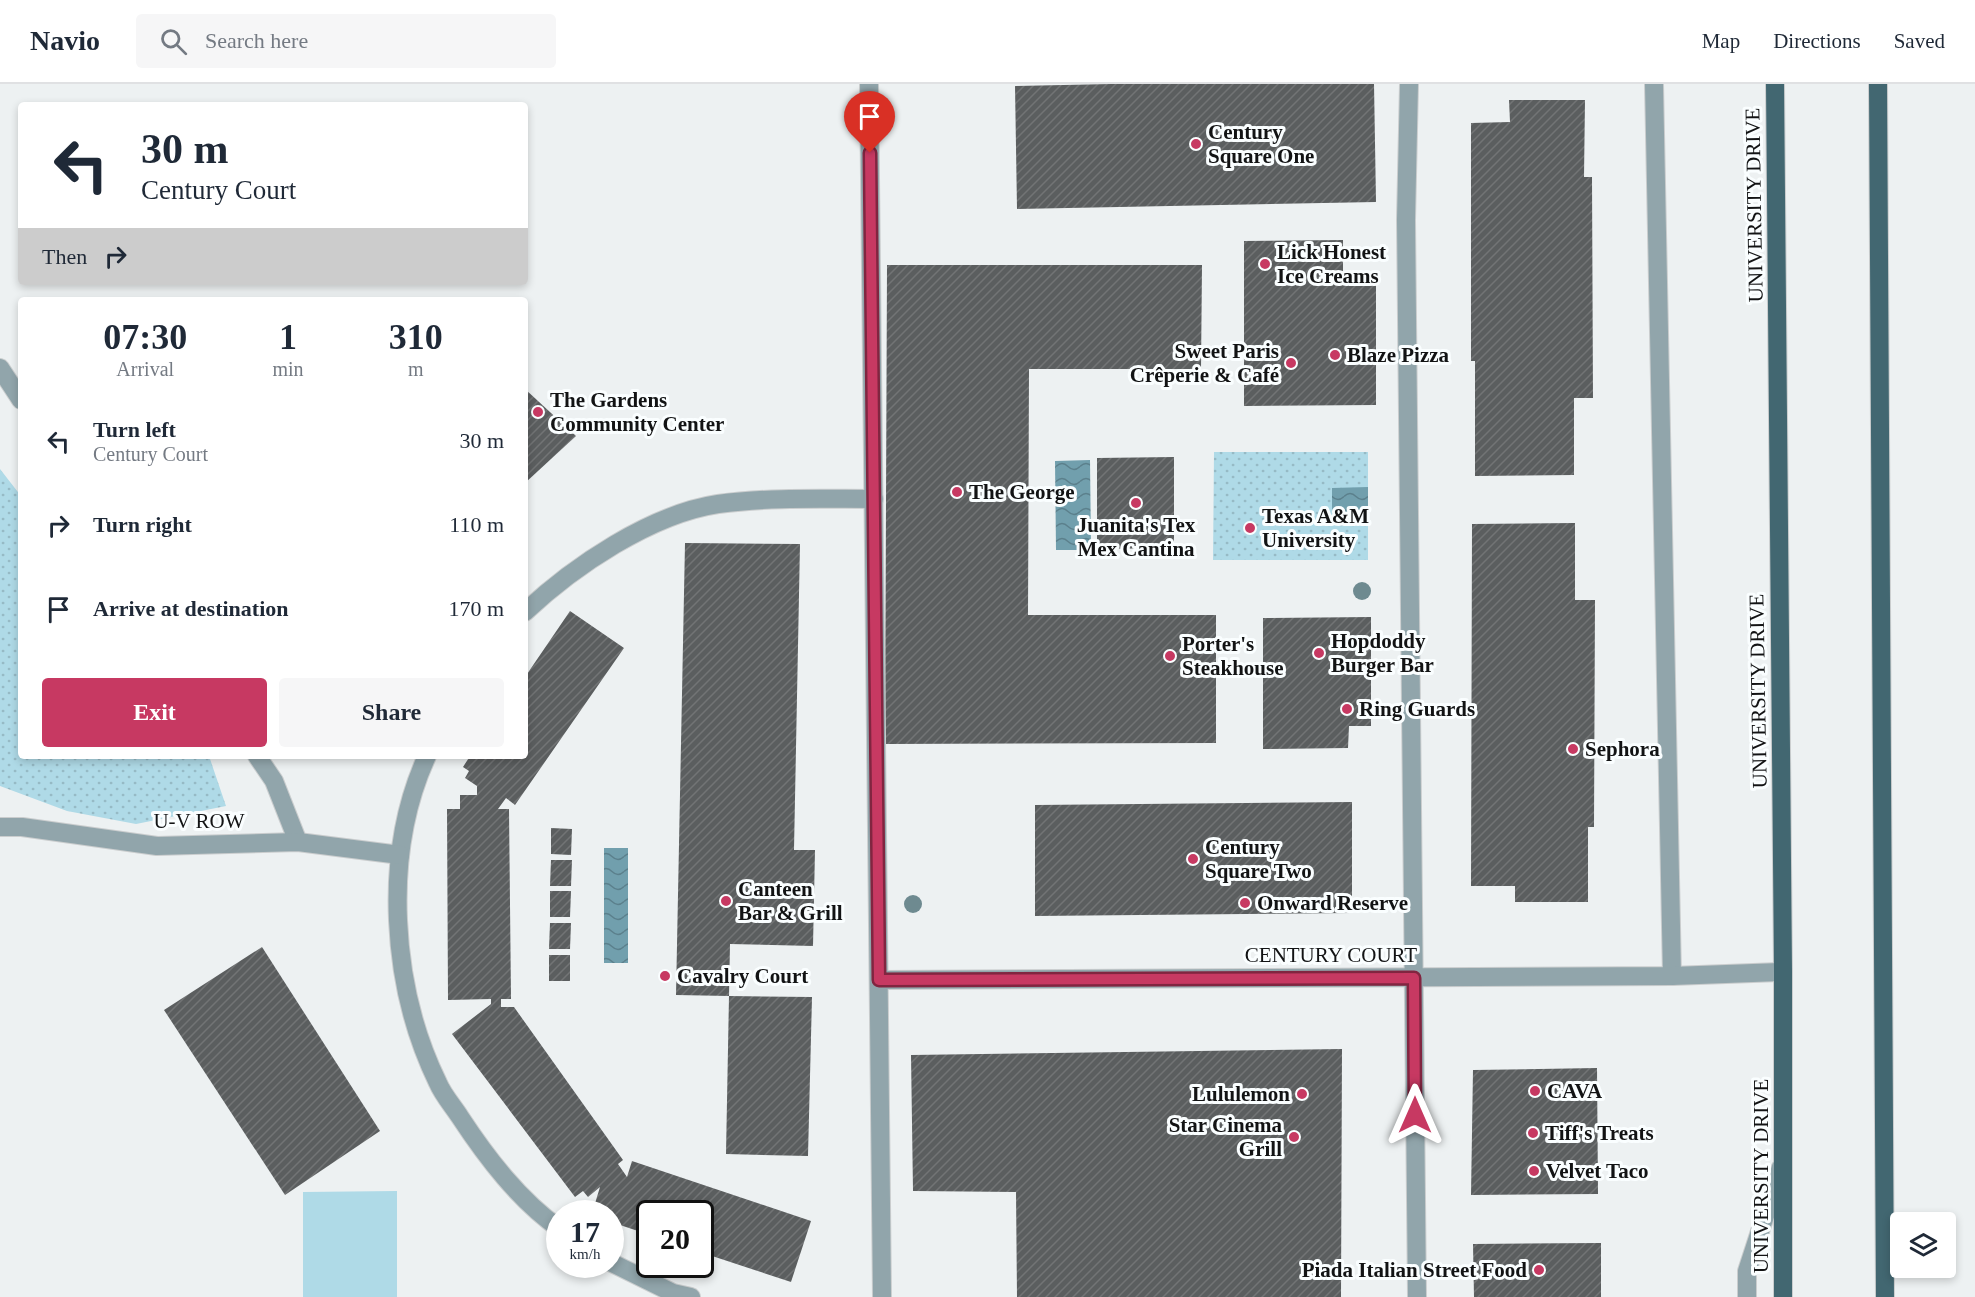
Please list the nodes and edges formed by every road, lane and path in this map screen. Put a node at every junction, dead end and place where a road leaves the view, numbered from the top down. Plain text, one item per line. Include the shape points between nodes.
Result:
1 (869, 84) edge
2 (1409, 84) edge
3 (1654, 84) edge
4 (1775, 84) edge
5 (1878, 84) edge
6 (0, 368) edge
7 (18, 395) edge
8 (874, 499) junction
9 (528, 610) edge
10 (259, 759) edge
11 (426, 759) edge
12 (0, 827) edge
13 (298, 842) junction
14 (400, 855) junction
15 (1783, 972) junction
16 (1672, 976) junction
17 (1414, 978) junction
18 (879, 980) junction
19 (1783, 1160) junction
20 (546, 1219) edge
21 (624, 1269) edge
22 (691, 1297) edge
23 (882, 1297) edge
24 (1417, 1297) edge
25 (1747, 1297) edge
26 (1783, 1297) edge
27 (1885, 1297) edge

1 - 8 lane
2 - 17 lane
3 - 16 lane
4 - 15 main road, UNIVERSITY DRIVE
5 - 27 main road
6 - 7 lane
8 - 9 lane via 771,499 716,505 669,517 601,553
8 - 18 lane
10 - 13 lane via 274,781
11 - 14 lane via 418,775
12 - 13 lane, U-V ROW via 157,846
13 - 14 lane, U-V ROW
14 - 20 lane via 398,932 409,1005 438,1084 488,1159
15 - 16 lane, CENTURY COURT
15 - 19 main road, UNIVERSITY DRIVE
16 - 17 lane, CENTURY COURT
17 - 18 lane, CENTURY COURT
17 - 24 lane
18 - 23 lane
19 - 25 lane via 1747,1271
19 - 26 main road, UNIVERSITY DRIVE
21 - 22 lane via 673,1293

